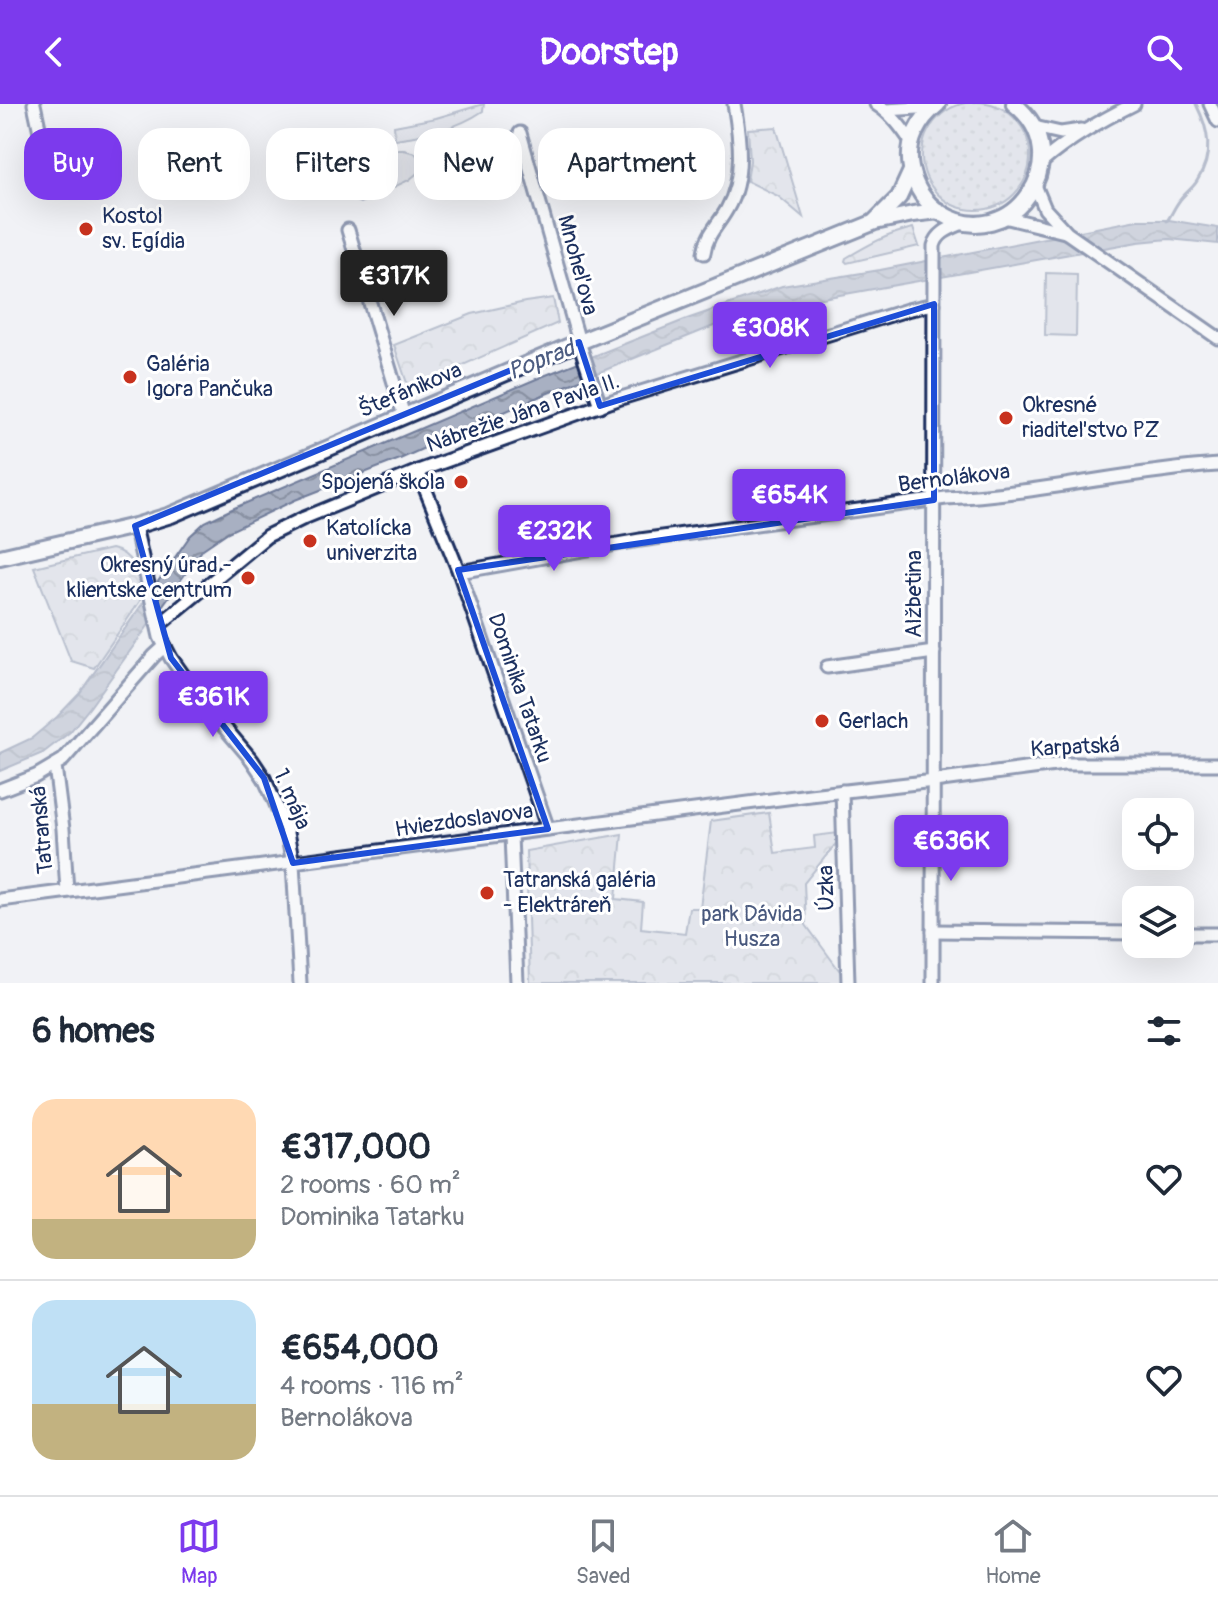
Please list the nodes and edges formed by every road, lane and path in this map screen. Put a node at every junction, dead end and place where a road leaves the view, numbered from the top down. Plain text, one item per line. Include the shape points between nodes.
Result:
1 (34, 104) edge
2 (734, 104) edge
3 (1014, 104) edge
4 (1134, 104) edge
5 (1210, 104) edge
6 (936, 106) edge
7 (881, 107) edge
8 (1030, 116) edge
9 (1218, 121) edge
10 (1089, 127) junction
11 (39, 128) edge
12 (522, 140) edge
13 (912, 143) junction
14 (1041, 163) junction
15 (911, 171) junction
16 (1035, 185) junction
17 (939, 211) junction
18 (1004, 217) junction
19 (875, 222) junction
20 (965, 222) junction
21 (348, 230) dead end
22 (1067, 233) junction
23 (704, 253) dead end
24 (934, 304) junction
25 (1218, 338) edge
26 (581, 348) junction
27 (600, 406) junction
28 (404, 416) junction
29 (1218, 465) edge
30 (418, 471) junction
31 (934, 500) junction
32 (135, 526) junction
33 (0, 557) edge
34 (459, 572) junction
35 (156, 620) junction
36 (165, 646) junction
37 (934, 652) junction
38 (827, 667) dead end
39 (1218, 764) edge
40 (55, 766) junction
41 (934, 781) junction
42 (0, 790) edge
43 (842, 791) junction
44 (548, 829) junction
45 (511, 835) junction
46 (293, 863) junction
47 (67, 891) junction
48 (0, 900) edge
49 (933, 931) junction
50 (1122, 933) edge
51 (1194, 934) edge
52 (1218, 934) edge
53 (300, 983) edge
54 (517, 983) edge
55 (848, 983) edge
56 (933, 983) edge

1 - 11 street
2 - 23 street via 738,181
3 - 8 main road
4 - 10 street
5 - 9 street
6 - 7 street
6 - 13 main road via 917,127
7 - 13 street
8 - 10 street via 1061,133
8 - 14 main road
10 - 14 street
12 - 26 street, Mnoheľova
13 - 15 main road
14 - 16 main road
15 - 17 main road via 921,193
15 - 19 main road, Štefánikova via 899,197
16 - 18 main road
16 - 22 street via 1045,209
17 - 19 main road, Štefánikova
17 - 20 main road
18 - 20 main road
18 - 22 street
19 - 26 main road, Štefánikova
20 - 24 street, Alžbetina via 936,239
21 - 28 street
22 - 25 street
24 - 27 street, Nábrežie Jána Pavla II.
24 - 31 street, Alžbetina
26 - 27 street, Mnoheľova
26 - 28 main road, Štefánikova
27 - 30 street, Nábrežie Jána Pavla II.
28 - 32 main road, Štefánikova
29 - 31 street, Bernolákova
30 - 34 street, Dominika Tatarku
30 - 35 street, Nábrežie Jána Pavla II. via 267,536
31 - 34 street, Bernolákova via 640,540
31 - 37 street, Alžbetina
32 - 33 main road, Štefánikova
32 - 35 street, 1. mája
34 - 44 street, Dominika Tatarku
35 - 36 street, 1. mája
36 - 40 street
36 - 46 street, 1. mája via 264,778 287,833
37 - 38 street
37 - 41 street, Alžbetina
39 - 41 street, Karpatská via 1063,764
40 - 42 street
40 - 47 street, Tatranská
41 - 43 street, Hviezdoslavova
41 - 49 street, Alžbetina
43 - 44 street, Hviezdoslavova
43 - 55 street, Úzka
44 - 45 street, Hviezdoslavova
45 - 46 street, Hviezdoslavova
45 - 54 street
46 - 47 street, Hviezdoslavova
46 - 53 street, 1. mája
47 - 48 street, Hviezdoslavova
49 - 50 street
49 - 56 street, Alžbetina
51 - 52 street

